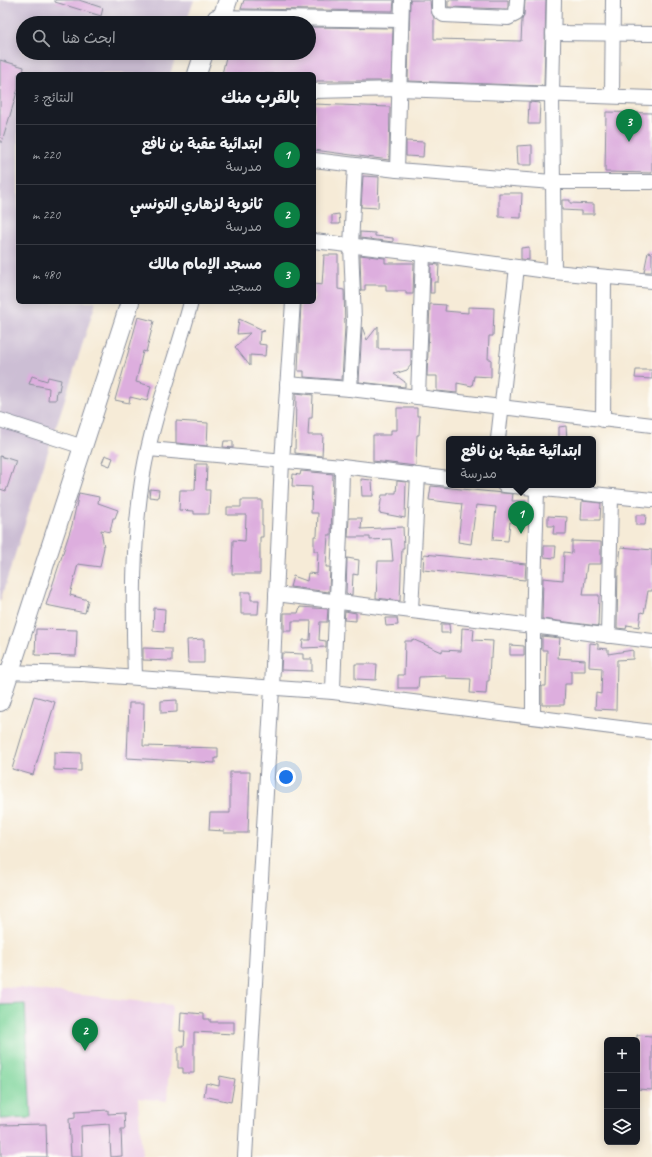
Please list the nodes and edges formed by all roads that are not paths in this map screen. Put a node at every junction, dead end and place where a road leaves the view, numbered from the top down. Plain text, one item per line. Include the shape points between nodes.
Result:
1 (228, 0) edge
2 (402, 0) edge
3 (439, 0) edge
4 (517, 0) edge
5 (554, 0) edge
6 (614, 0) edge
7 (218, 16) edge
8 (316, 18) edge
9 (401, 20) junction
10 (553, 33) junction
11 (612, 34) junction
12 (652, 34) edge
13 (202, 60) edge
14 (209, 60) edge
15 (198, 72) edge
16 (205, 72) edge
17 (399, 89) junction
18 (316, 90) edge
19 (552, 95) junction
20 (612, 96) junction
21 (652, 98) edge
22 (316, 160) edge
23 (355, 165) junction
24 (397, 170) junction
25 (553, 182) junction
26 (652, 182) edge
27 (316, 241) edge
28 (351, 246) junction
29 (423, 254) junction
30 (516, 267) junction
31 (554, 272) junction
32 (604, 277) junction
33 (652, 281) edge
34 (122, 304) edge
35 (129, 304) edge
36 (190, 304) edge
37 (293, 304) edge
38 (287, 384) junction
39 (350, 389) junction
40 (418, 397) junction
41 (500, 407) junction
42 (0, 420) edge
43 (603, 420) junction
44 (652, 425) edge
45 (498, 436) edge
46 (77, 445) junction
47 (149, 449) junction
48 (282, 461) junction
49 (342, 466) junction
50 (418, 475) junction
51 (446, 479) edge
52 (524, 488) edge
53 (537, 490) junction
54 (611, 496) junction
55 (652, 500) edge
56 (276, 594) junction
57 (336, 601) junction
58 (411, 610) junction
59 (533, 626) junction
60 (608, 636) junction
61 (652, 641) edge
62 (4, 674) edge
63 (135, 677) junction
64 (272, 688) junction
65 (333, 692) junction
66 (0, 702) edge
67 (533, 717) junction
68 (652, 732) edge
69 (245, 1157) edge

1 - 7 main road
2 - 9 street
3 - 4 street via 439,11 444,15 508,18 516,14
5 - 10 street
6 - 11 street
8 - 9 street
9 - 17 street
10 - 11 street
10 - 19 street
11 - 12 street
11 - 20 street
13 - 15 main road
14 - 16 main road
17 - 18 street
17 - 19 street
17 - 24 street
19 - 20 street
19 - 25 street
20 - 21 street
22 - 23 street
23 - 24 street
23 - 28 street
24 - 25 street
25 - 26 street
25 - 31 street
27 - 28 street
28 - 29 street
28 - 39 street via 354,320
29 - 30 street
29 - 40 street
30 - 31 street
30 - 41 street
31 - 32 street
32 - 33 street
32 - 43 street
34 - 46 main road
35 - 62 main road
36 - 47 street
37 - 38 street
38 - 39 street
38 - 48 street
39 - 40 street
40 - 41 street
41 - 43 street
41 - 45 street
42 - 46 street
43 - 44 street
46 - 62 main road
47 - 48 street
47 - 63 street via 143,474 134,544
48 - 49 street
48 - 56 street
49 - 50 street
49 - 57 street
50 - 51 street
50 - 58 street
52 - 53 street
53 - 54 street
53 - 59 street
54 - 55 street
54 - 60 street
56 - 57 street
56 - 64 street
57 - 58 street
57 - 65 street
58 - 59 street
59 - 60 street
59 - 67 street
60 - 61 street
62 - 63 street
62 - 66 main road
63 - 64 street
64 - 65 street
64 - 69 street
65 - 67 street
67 - 68 street

